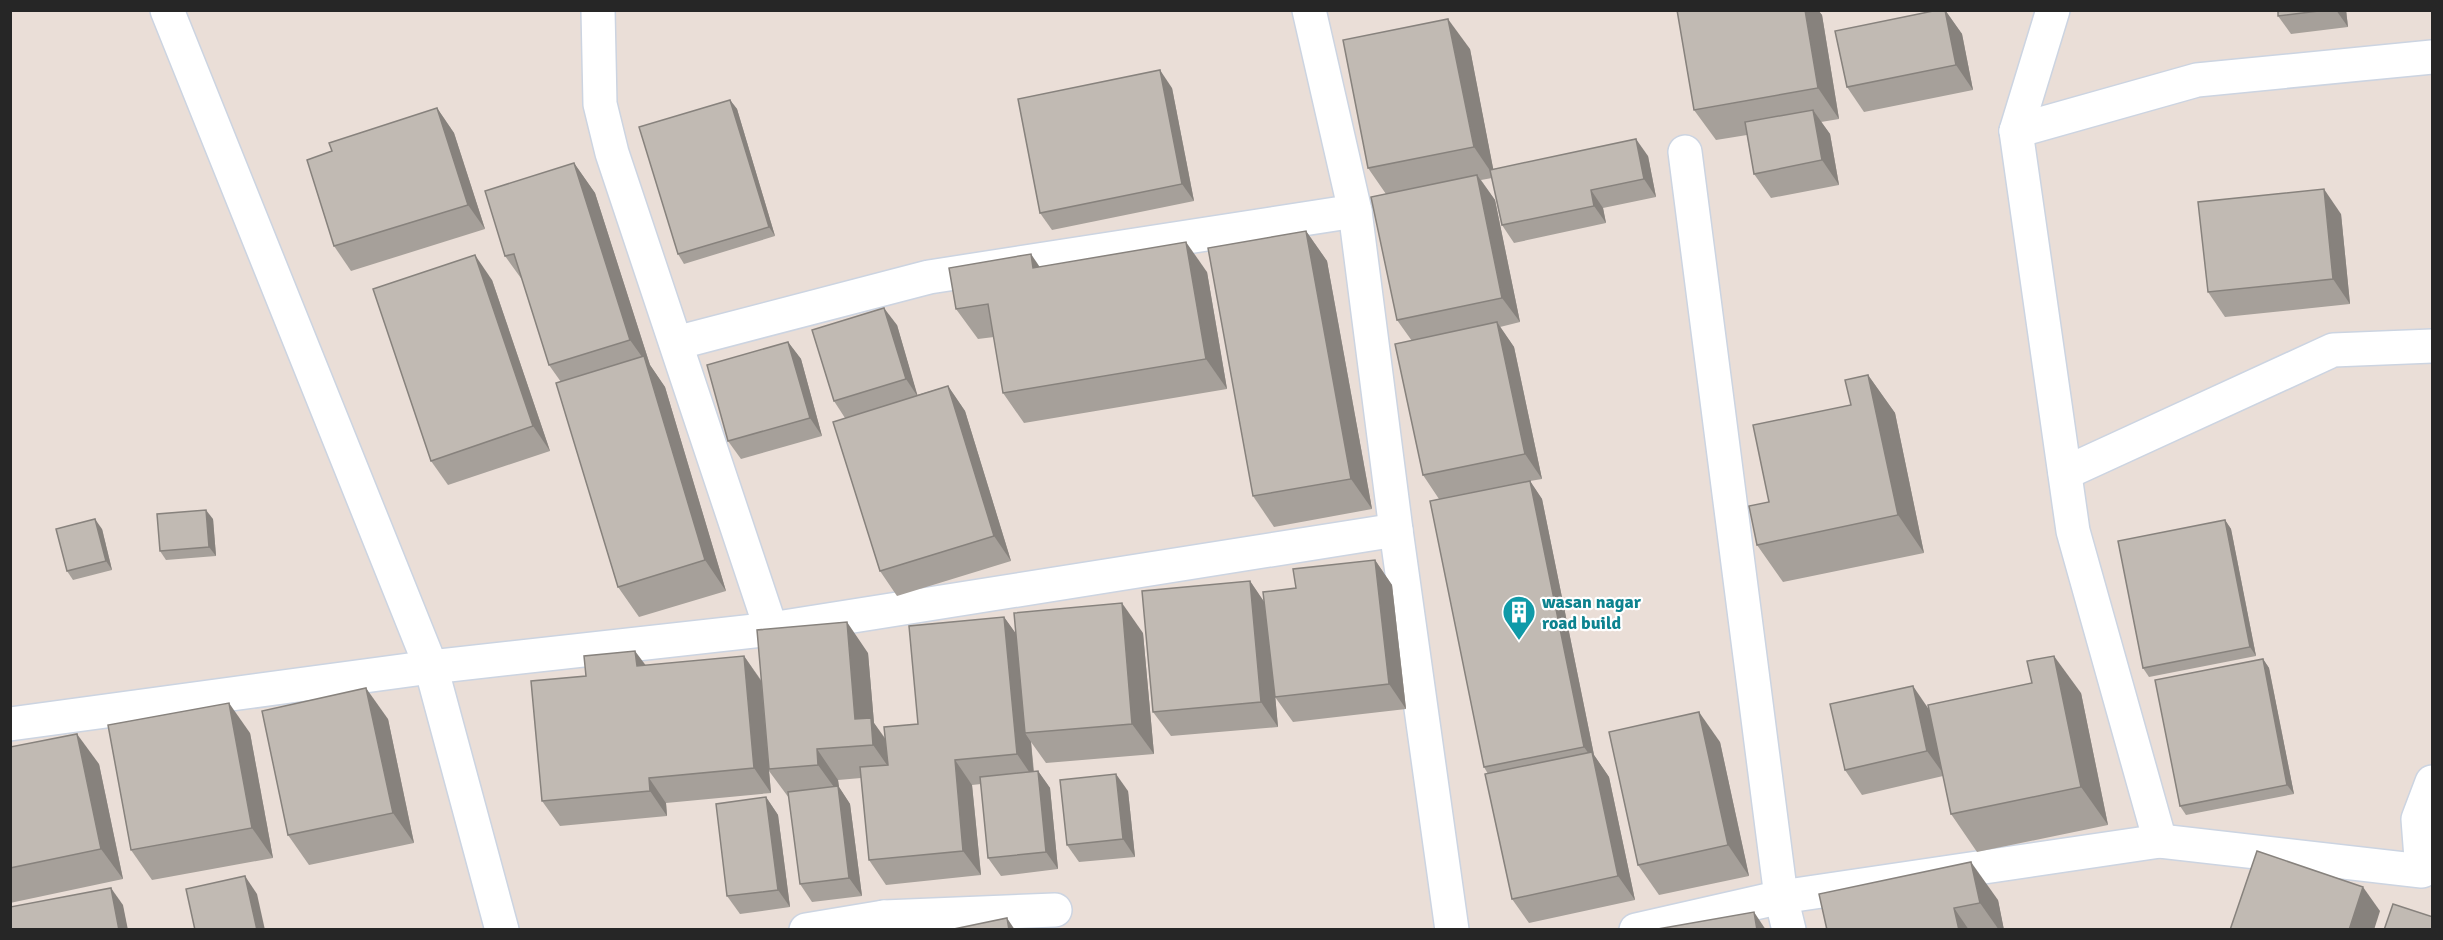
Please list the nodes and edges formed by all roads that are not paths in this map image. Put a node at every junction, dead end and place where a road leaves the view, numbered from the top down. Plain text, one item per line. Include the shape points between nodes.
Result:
1 (167, 10) edge
2 (598, 10) edge
3 (1309, 10) edge
4 (2053, 10) edge
5 (2433, 57) edge
6 (2016, 131) junction
7 (1685, 152) dead end
8 (1355, 211) junction
9 (676, 343) junction
10 (2433, 346) edge
11 (2065, 473) junction
12 (1395, 530) junction
13 (771, 629) junction
14 (431, 666) junction
15 (10, 724) edge
16 (2433, 782) edge
17 (2160, 841) junction
18 (1781, 897) junction
19 (1055, 910) dead end
20 (885, 923) edge
21 (502, 930) edge
22 (806, 930) edge
23 (1452, 930) edge
24 (1636, 930) edge
25 (1788, 930) edge

1 - 14 street
2 - 9 street via 600,104 612,153
3 - 8 street
4 - 6 street
5 - 6 street via 2197,80
6 - 11 street
7 - 18 street
8 - 9 street via 929,276
8 - 12 street
9 - 13 street
10 - 11 street via 2333,350
11 - 17 street via 2073,531
12 - 13 street
12 - 23 street
13 - 14 street
14 - 15 street
14 - 21 street
16 - 17 street via 2418,819 2421,871
17 - 18 street
18 - 24 street
18 - 25 street
19 - 20 street
20 - 22 street

